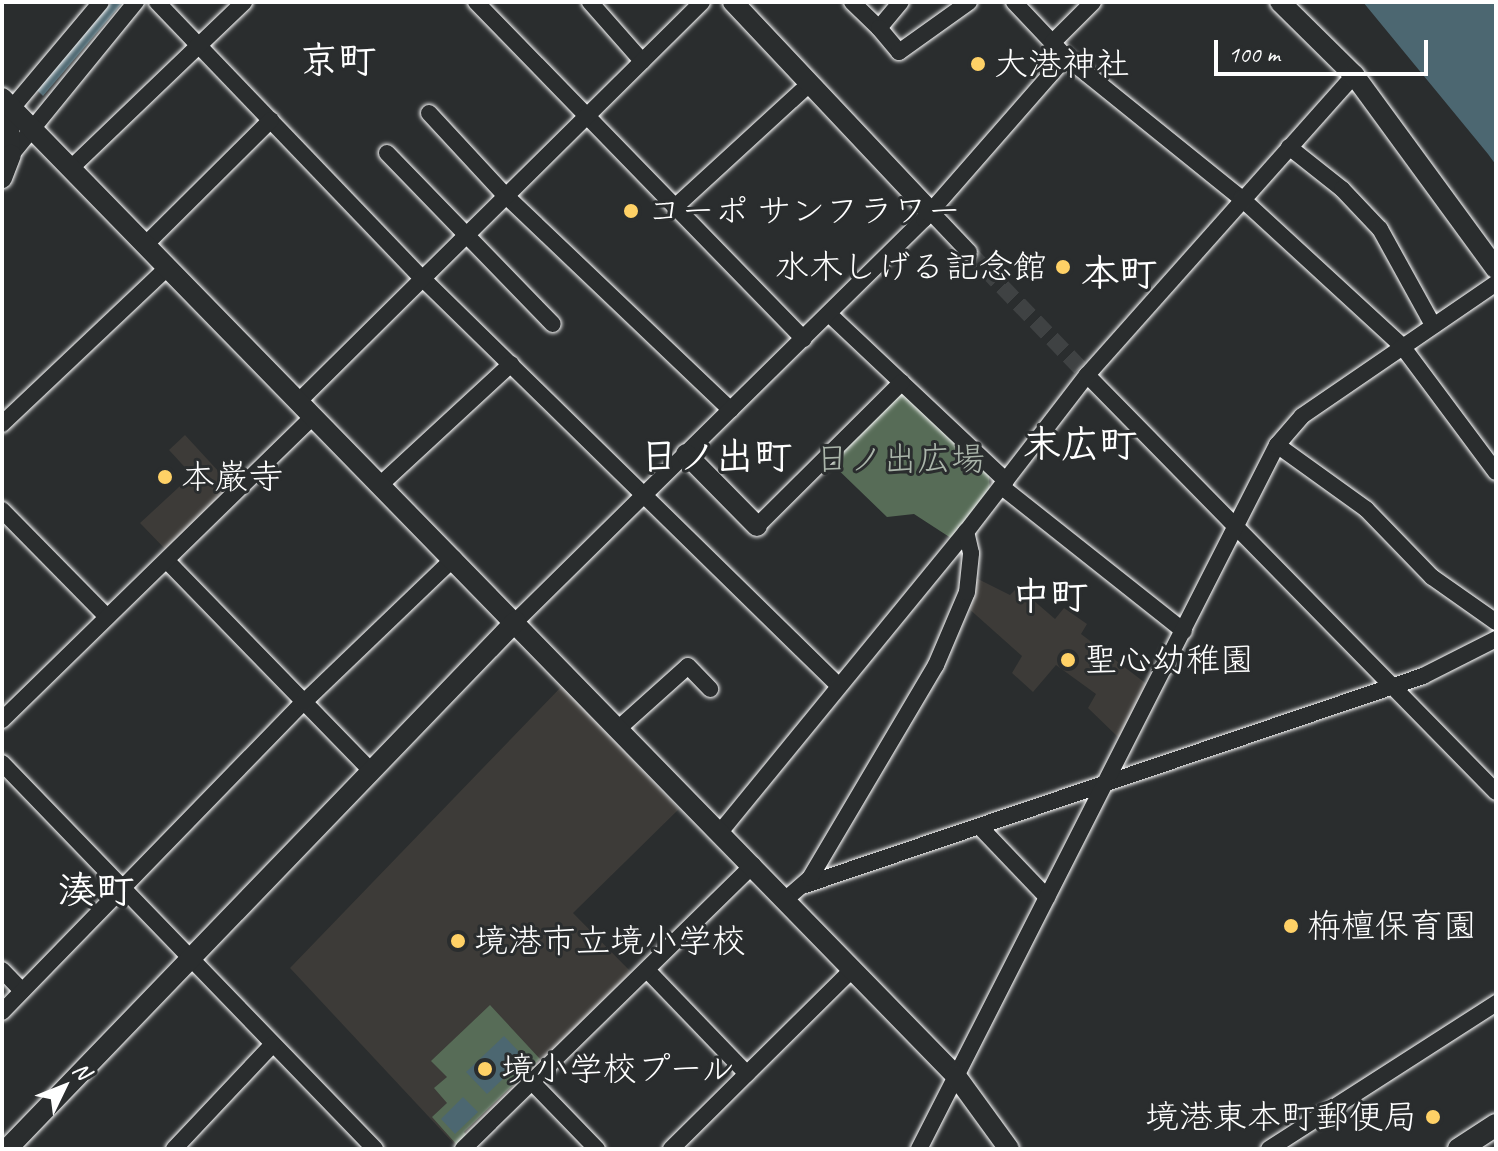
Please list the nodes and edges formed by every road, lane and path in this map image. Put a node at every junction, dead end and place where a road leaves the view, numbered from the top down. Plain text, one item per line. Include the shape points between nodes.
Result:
1 (101, 2) edge
2 (136, 2) edge
3 (157, 2) edge
4 (244, 2) edge
5 (476, 2) edge
6 (590, 2) edge
7 (702, 2) edge
8 (733, 2) edge
9 (852, 2) edge
10 (901, 2) edge
11 (969, 2) edge
12 (1014, 2) edge
13 (1093, 2) edge
14 (1280, 2) edge
15 (879, 28) junction
16 (1052, 43) junction
17 (199, 44) junction
18 (1066, 57) junction
19 (642, 61) junction
20 (1354, 75) junction
21 (809, 84) junction
22 (7, 103) edge
23 (429, 113) dead end
24 (585, 114) junction
25 (271, 120) junction
26 (31, 128) junction
27 (1289, 147) junction
28 (387, 153) dead end
29 (11, 155) junction
30 (71, 168) junction
31 (2, 178) edge
32 (504, 194) junction
33 (1241, 198) junction
34 (675, 207) junction
35 (931, 212) junction
36 (463, 235) junction
37 (146, 244) junction
38 (969, 252) tunnel mouth
39 (168, 267) junction
40 (1496, 269) edge
41 (421, 277) junction
42 (1496, 283) edge
43 (829, 314) junction
44 (553, 324) dead end
45 (1433, 325) junction
46 (804, 339) junction
47 (1402, 346) junction
48 (511, 364) junction
49 (1087, 375) junction
50 (902, 382) junction
51 (306, 408) junction
52 (731, 410) junction
53 (2, 424) edge
54 (1277, 445) junction
55 (686, 454) junction
56 (1496, 472) edge
57 (381, 484) junction
58 (1004, 484) junction
59 (644, 496) junction
60 (2, 510) edge
61 (757, 526) joint
62 (1236, 526) junction
63 (966, 532) junction
64 (454, 558) junction
65 (167, 561) junction
66 (107, 617) junction
67 (516, 621) junction
68 (1496, 622) edge
69 (1184, 631) junction
70 (1496, 639) edge
71 (839, 686) junction
72 (1393, 687) junction
73 (710, 689) dead end
74 (303, 703) junction
75 (2, 720) edge
76 (620, 727) junction
77 (2, 763) edge
78 (372, 772) junction
79 (1105, 786) junction
80 (1496, 792) edge
81 (980, 827) junction
82 (721, 831) junction
83 (753, 865) junction
84 (805, 885) junction
85 (123, 888) junction
86 (1047, 897) junction
87 (786, 899) junction
88 (191, 958) junction
89 (853, 969) junction
90 (2, 970) edge
91 (647, 970) junction
92 (22, 991) junction
93 (1496, 1003) edge
94 (2, 1012) edge
95 (273, 1044) junction
96 (747, 1074) junction
97 (956, 1076) junction
98 (531, 1081) junction
99 (1496, 1125) edge
100 (7, 1149) edge
101 (174, 1149) edge
102 (375, 1149) edge
103 (463, 1149) edge
104 (597, 1149) edge
105 (671, 1149) edge
106 (919, 1149) edge
107 (1009, 1149) edge
108 (1269, 1149) edge
109 (1459, 1149) edge

1 - 22 street
2 - 26 street
3 - 17 street
4 - 17 street
5 - 24 street
6 - 19 street
7 - 19 street
8 - 21 street
9 - 15 street
10 - 15 street
11 - 15 street via 899,52
12 - 16 street
13 - 16 street
14 - 20 street
16 - 18 street
17 - 25 street
17 - 30 street
18 - 33 street
18 - 35 street
19 - 24 street
20 - 27 street
20 - 40 street
21 - 34 street
21 - 35 street
22 - 26 street
22 - 29 street
23 - 32 street
24 - 32 street
24 - 34 street
25 - 37 street
25 - 41 street
26 - 29 street
26 - 30 street
27 - 33 street
27 - 45 street via 1342,189 1380,229
28 - 36 street
29 - 31 street
30 - 37 street
32 - 36 street
32 - 52 street
33 - 47 street
33 - 49 street
34 - 46 street
35 - 38 street
35 - 43 street
36 - 41 street
36 - 44 street
37 - 39 street
39 - 51 street
39 - 53 street
41 - 48 street
41 - 51 street
42 - 45 street
43 - 46 street
43 - 50 street
45 - 47 street
46 - 52 street
47 - 54 street via 1302,416
47 - 56 street
48 - 57 street
48 - 59 street
49 - 58 street
49 - 62 street
50 - 58 street
50 - 61 street
51 - 57 street
51 - 65 street
52 - 55 street
54 - 62 street
54 - 68 street via 1356,501 1432,577
55 - 59 street
55 - 61 street
57 - 64 street
58 - 63 street
58 - 69 street
59 - 67 street
59 - 71 street
60 - 66 street
62 - 69 street
62 - 72 street
63 - 71 street
63 - 84 street via 971,553 967,592 936,665
64 - 67 street
64 - 74 street
65 - 66 street
65 - 74 street
66 - 75 street
67 - 76 street
67 - 78 street
69 - 79 street
70 - 72 street via 1452,665
71 - 82 street
72 - 79 street
72 - 80 street
73 - 76 street via 688,666
74 - 78 street
74 - 85 street
76 - 82 street
77 - 85 street
78 - 88 street
79 - 81 street
79 - 86 street
81 - 84 street
81 - 86 street
82 - 83 street
83 - 87 street
83 - 91 street
84 - 87 street
85 - 88 street
85 - 92 street
86 - 97 street
87 - 89 street
88 - 95 street
88 - 100 street
89 - 96 street
89 - 97 street
90 - 92 street
91 - 96 street
91 - 98 street
92 - 94 street
93 - 108 street
95 - 101 street
95 - 102 street
96 - 105 street
97 - 106 street
97 - 107 street
98 - 103 street
98 - 104 street
99 - 109 main road

